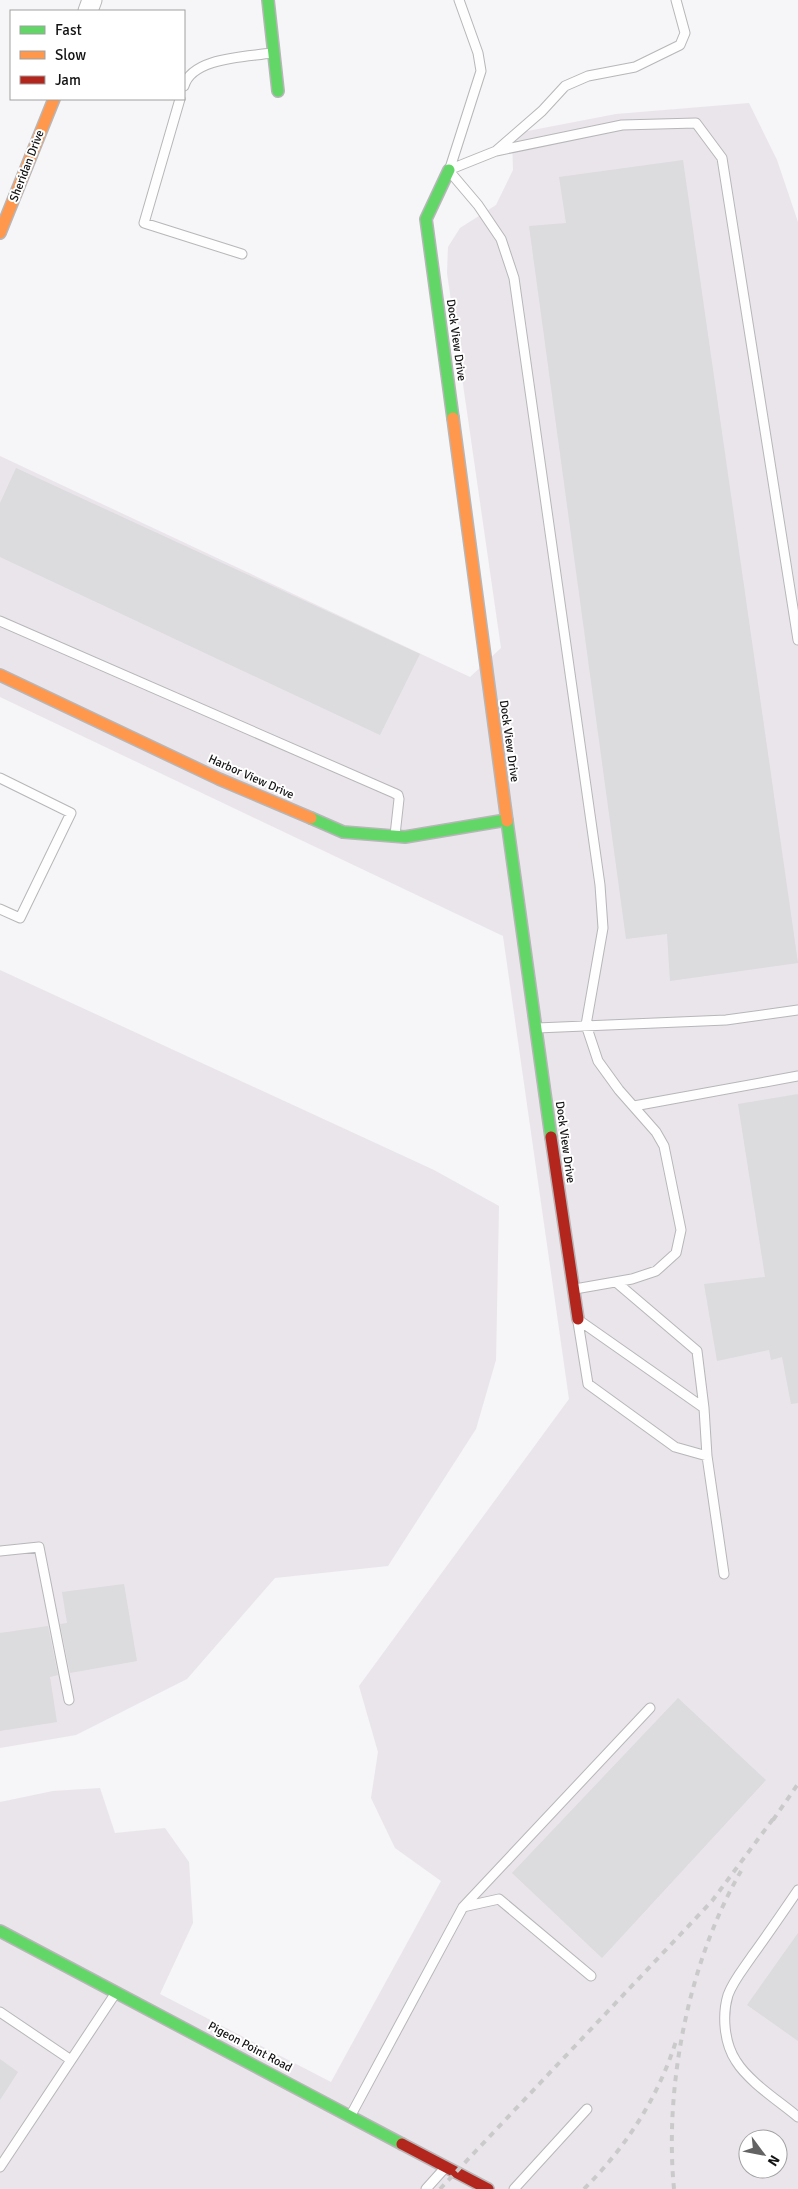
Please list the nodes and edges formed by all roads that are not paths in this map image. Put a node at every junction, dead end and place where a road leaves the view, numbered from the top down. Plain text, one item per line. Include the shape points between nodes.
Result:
1 (268, 0) edge
2 (459, 0) edge
3 (676, 0) edge
4 (274, 52) junction
5 (185, 84) edge
6 (278, 91) dead end
7 (54, 100) edge
8 (180, 100) edge
9 (496, 151) junction
10 (449, 170) junction
11 (0, 233) edge
12 (242, 254) dead end
13 (0, 621) edge
14 (798, 640) edge
15 (0, 675) edge
16 (0, 778) edge
17 (506, 820) junction
18 (394, 836) junction
19 (0, 909) edge
20 (798, 1010) edge
21 (586, 1025) junction
22 (535, 1028) junction
23 (798, 1076) edge
24 (634, 1106) junction
25 (616, 1282) junction
26 (572, 1290) junction
27 (578, 1319) junction
28 (704, 1408) junction
29 (707, 1456) junction
30 (0, 1551) edge
31 (724, 1574) dead end
32 (69, 1700) dead end
33 (650, 1708) dead end
34 (798, 1890) edge
35 (463, 1907) junction
36 (0, 1930) edge
37 (591, 1976) dead end
38 (116, 1992) junction
39 (0, 2012) edge
40 (71, 2060) junction
41 (587, 2109) dead end
42 (351, 2116) junction
43 (798, 2117) edge
44 (0, 2167) edge
45 (446, 2167) junction
46 (426, 2189) edge
47 (488, 2189) edge
48 (514, 2189) edge

1 - 4 street
2 - 10 lane via 481,71
3 - 9 lane via 685,33 680,44 635,67 588,76 565,86
4 - 5 lane via 212,62 194,70
4 - 6 street
7 - 11 street, Sheridan Drive
8 - 12 lane via 144,223
9 - 10 lane
9 - 14 lane via 622,125 696,122 722,158
10 - 17 street, Dock View Drive via 426,219
10 - 21 lane via 501,239 514,278 600,885 603,928
13 - 18 lane via 398,795
15 - 18 street, Harbor View Drive via 219,779 343,832
16 - 19 lane via 72,813 20,918
17 - 18 street, Harbor View Drive
17 - 22 street, Dock View Drive
20 - 21 lane via 726,1020
21 - 22 lane
21 - 24 lane via 598,1061
22 - 26 street, Dock View Drive
23 - 24 lane
24 - 25 lane via 664,1146 681,1230 676,1253 656,1271
25 - 26 lane
25 - 28 lane via 697,1351
26 - 27 street, Dock View Drive
27 - 28 lane
27 - 29 lane via 588,1384 674,1447
28 - 29 lane
29 - 31 lane
30 - 32 lane via 39,1547
33 - 35 lane
34 - 43 lane via 739,1975 728,1994 725,2013 730,2050 736,2062
35 - 37 lane via 499,1899
35 - 42 lane
36 - 38 street, Pigeon Point Road
38 - 40 lane
38 - 42 street, Pigeon Point Road
39 - 40 lane
40 - 44 lane
41 - 48 lane
42 - 45 street, Pigeon Point Road
45 - 46 lane
45 - 47 street, Pigeon Point Road

